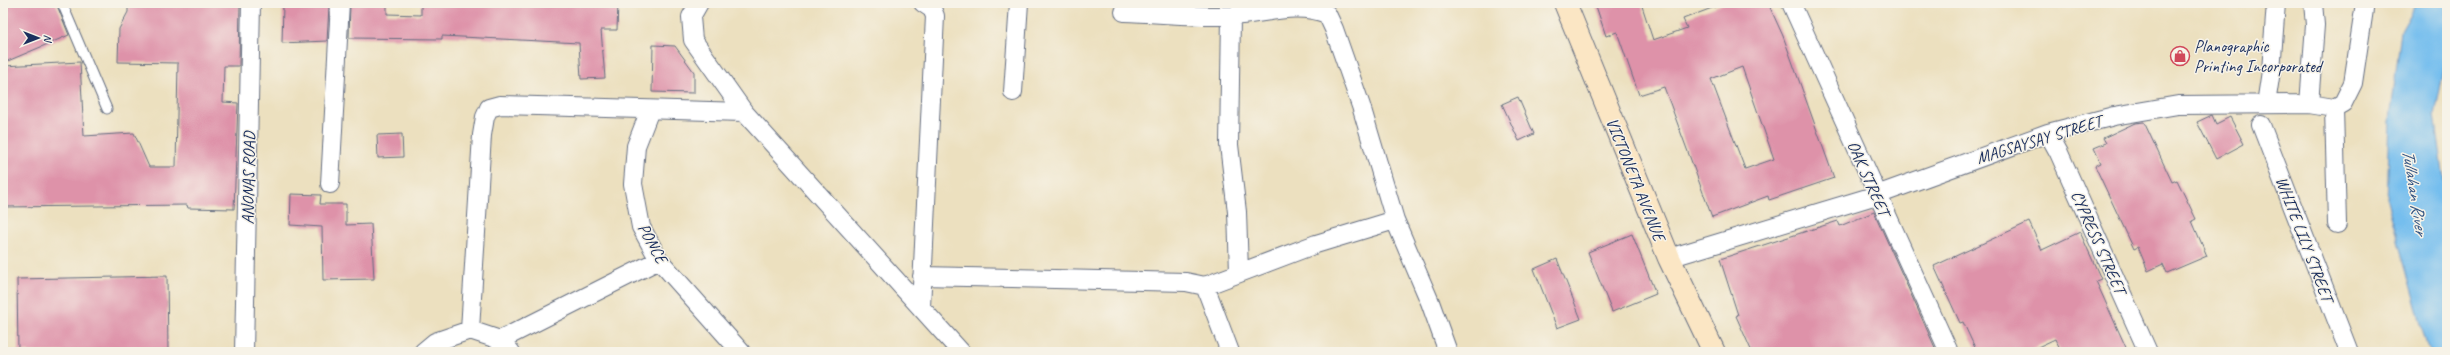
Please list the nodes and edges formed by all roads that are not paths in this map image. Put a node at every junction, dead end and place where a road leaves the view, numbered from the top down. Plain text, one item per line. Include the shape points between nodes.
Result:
1 (62, 3) edge
2 (252, 3) edge
3 (340, 3) edge
4 (699, 3) edge
5 (922, 3) edge
6 (1019, 3) edge
7 (1564, 3) edge
8 (1791, 3) edge
9 (2276, 3) edge
10 (2313, 3) edge
11 (2365, 3) edge
12 (1124, 12) dead end
13 (1232, 16) junction
14 (1013, 92) dead end
15 (2266, 104) junction
16 (2309, 104) junction
17 (2334, 108) junction
18 (107, 109) dead end
19 (650, 110) junction
20 (744, 112) junction
21 (2261, 125) dead end
22 (2048, 133) junction
23 (330, 184) dead end
24 (1877, 195) junction
25 (1395, 220) junction
26 (2337, 224) dead end
27 (1669, 258) junction
28 (659, 260) junction
29 (1239, 272) junction
30 (922, 276) junction
31 (1205, 286) junction
32 (921, 307) junction
33 (470, 330) junction
34 (506, 346) edge
35 (244, 352) edge
36 (423, 352) edge
37 (741, 352) edge
38 (961, 352) edge
39 (1230, 352) edge
40 (1448, 352) edge
41 (1714, 352) edge
42 (1949, 352) edge
43 (2148, 352) edge
44 (2349, 352) edge

1 - 18 lane
2 - 35 street, ANONAS ROAD
3 - 23 street
4 - 20 street via 691,17 693,40
5 - 30 street via 932,8 934,16
6 - 14 street
7 - 27 main road, VICTONETA AVENUE
8 - 24 street, OAK STREET
9 - 15 street via 2272,64
10 - 16 street via 2315,25
11 - 17 street via 2353,83 2343,103
12 - 13 street
13 - 25 street via 1295,8 1312,8 1327,14 1361,106
13 - 29 street via 1228,145 1237,212
15 - 16 street, MAGSAYSAY STREET
15 - 22 street, MAGSAYSAY STREET via 2178,105 2114,116
16 - 17 street, MAGSAYSAY STREET
17 - 26 street
19 - 20 street
19 - 28 street, PONCE via 636,146 633,184 641,227
19 - 33 street via 500,105 487,109 482,135
20 - 32 street
21 - 44 street, WHITE LILY STREET
22 - 24 street, MAGSAYSAY STREET
22 - 43 street, CYPRESS STREET
24 - 27 street, MAGSAYSAY STREET
24 - 42 street, OAK STREET
25 - 29 street via 1316,244
25 - 40 street
27 - 41 main road, VICTONETA AVENUE
28 - 34 street
28 - 37 street, PONCE
29 - 31 street
30 - 31 street via 1186,282
30 - 32 street
31 - 39 street
32 - 38 street
33 - 34 street
33 - 36 street via 435,342

